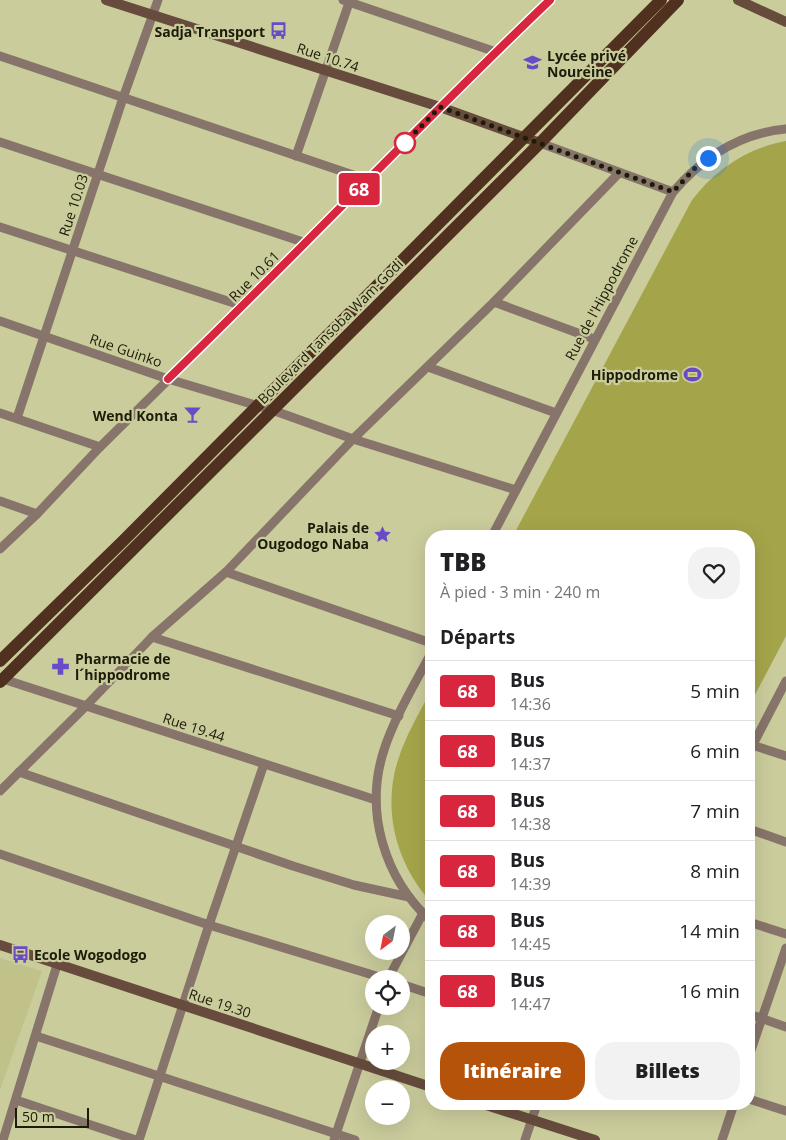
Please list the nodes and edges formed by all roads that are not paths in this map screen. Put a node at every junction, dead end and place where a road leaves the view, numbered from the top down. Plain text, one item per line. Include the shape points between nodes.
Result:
1 (106, 0) edge
2 (158, 0) edge
3 (550, 0) edge
4 (661, 0) edge
5 (678, 0) edge
6 (738, 0) edge
7 (347, 1) edge
8 (153, 15) junction
9 (786, 22) edge
10 (496, 52) junction
11 (0, 56) edge
12 (326, 72) junction
13 (123, 98) junction
14 (440, 107) junction
15 (786, 129) edge
16 (525, 137) junction
17 (0, 142) edge
18 (540, 143) junction
19 (296, 156) junction
20 (619, 173) junction
21 (98, 174) junction
22 (368, 180) junction
23 (673, 192) junction
24 (0, 227) edge
25 (306, 243) junction
26 (73, 250) junction
27 (494, 302) junction
28 (243, 306) junction
29 (0, 321) edge
30 (44, 336) junction
31 (594, 339) junction
32 (428, 367) junction
33 (168, 379) junction
34 (257, 406) junction
35 (272, 410) junction
36 (0, 413) edge
37 (556, 413) junction
38 (17, 418) junction
39 (353, 439) junction
40 (100, 447) junction
41 (516, 490) junction
42 (0, 501) edge
43 (37, 514) junction
44 (495, 530) edge
45 (0, 549) edge
46 (226, 572) junction
47 (152, 637) junction
48 (425, 641) edge
49 (0, 661) edge
50 (425, 665) edge
51 (1, 679) edge
52 (786, 681) edge
53 (86, 706) junction
54 (399, 716) junction
55 (755, 740) edge
56 (755, 749) edge
57 (786, 756) edge
58 (264, 764) junction
59 (19, 772) junction
60 (0, 791) edge
61 (376, 800) junction
62 (755, 831) edge
63 (786, 842) edge
64 (236, 846) junction
65 (0, 854) edge
66 (409, 897) junction
67 (423, 913) joint
68 (755, 924) edge
69 (209, 925) junction
70 (786, 934) edge
71 (0, 945) edge
72 (786, 948) edge
73 (57, 965) junction
74 (392, 970) edge
75 (365, 972) edge
76 (410, 987) edge
77 (425, 992) edge
78 (183, 1006) junction
79 (376, 1015) edge
80 (755, 1016) edge
81 (762, 1019) junction
82 (786, 1027) edge
83 (36, 1036) junction
84 (755, 1039) edge
85 (360, 1064) junction
86 (160, 1077) junction
87 (425, 1085) edge
88 (16, 1100) junction
89 (755, 1101) edge
90 (501, 1110) edge
91 (534, 1110) edge
92 (732, 1110) edge
93 (786, 1111) edge
94 (532, 1120) junction
95 (335, 1137) edge
96 (4, 1140) edge
97 (137, 1140) edge
98 (356, 1140) edge
99 (525, 1140) edge
100 (595, 1140) edge
101 (722, 1140) edge

1 - 8 street, Rue 10.74
2 - 8 street, Rue 10.03
3 - 10 street, Rue 10.61
4 - 16 main road, Boulevard Tansoba Wam-Godi
5 - 18 main road, Boulevard Tansoba Wam-Godi
6 - 9 street
7 - 10 street
7 - 12 street
8 - 12 street, Rue 10.74
8 - 13 street, Rue 10.03
10 - 14 street, Rue 10.61
11 - 13 street
12 - 14 street, Rue 10.74
12 - 19 street
13 - 19 street
13 - 21 street, Rue 10.03
14 - 16 street, Rue 10.74
14 - 22 street, Rue 10.61
15 - 23 street, Rue de l'Hippodrome via 751,136 722,150 695,168
16 - 18 street, Rue 10.74
16 - 34 main road, Boulevard Tansoba Wam-Godi
17 - 21 street
18 - 20 street
18 - 35 main road, Boulevard Tansoba Wam-Godi
19 - 22 street
20 - 23 street
20 - 27 street
21 - 25 street
21 - 26 street, Rue 10.03
22 - 25 street, Rue 10.61
23 - 31 street, Rue de l'Hippodrome
24 - 26 street
25 - 28 street, Rue 10.61
26 - 28 street
26 - 30 street, Rue 10.03
27 - 31 street
27 - 32 street
28 - 33 street, Rue 10.61
29 - 30 street, Rue Guinko
30 - 33 street, Rue Guinko
30 - 38 street, Rue 10.03
31 - 37 street, Rue de l'Hippodrome
32 - 37 street
32 - 39 street
33 - 34 street, Rue Guinko
33 - 40 street, Rue 10.61
34 - 35 street, Rue Guinko
34 - 49 main road, Boulevard Tansoba Wam-Godi
35 - 39 street, Rue Guinko
35 - 51 main road, Boulevard Tansoba Wam-Godi
36 - 38 street
37 - 41 street, Rue de l'Hippodrome
38 - 40 street
39 - 41 street, Rue Guinko
39 - 46 street
40 - 43 street, Rue 10.61
41 - 44 street, Rue de l'Hippodrome
42 - 43 street
43 - 45 street, Rue 10.61
46 - 47 street
46 - 48 street
47 - 53 street
47 - 54 street
50 - 54 street
51 - 53 street, Rue 19.44
52 - 55 street
53 - 58 street, Rue 19.44
53 - 59 street
54 - 61 street via 383,750
56 - 57 street
58 - 61 street, Rue 19.44
58 - 64 street
59 - 60 street
59 - 64 street
61 - 66 street via 383,845 394,874
62 - 63 street
64 - 66 street via 354,885
64 - 69 street
65 - 69 street
66 - 67 street
67 - 74 street
68 - 70 street
69 - 75 street
69 - 78 street
71 - 73 street, Rue 19.30
72 - 81 street
73 - 78 street, Rue 19.30
73 - 83 street
76 - 77 street
78 - 85 street, Rue 19.30
78 - 86 street
79 - 85 street
80 - 81 street
81 - 82 street
81 - 84 street
83 - 86 street
83 - 88 street
85 - 87 street, Rue 19.30
85 - 95 street
86 - 95 street
86 - 97 street
88 - 96 street
88 - 97 street
89 - 93 street
90 - 94 street
91 - 94 street
92 - 101 street
94 - 99 street
94 - 100 street
95 - 98 street

